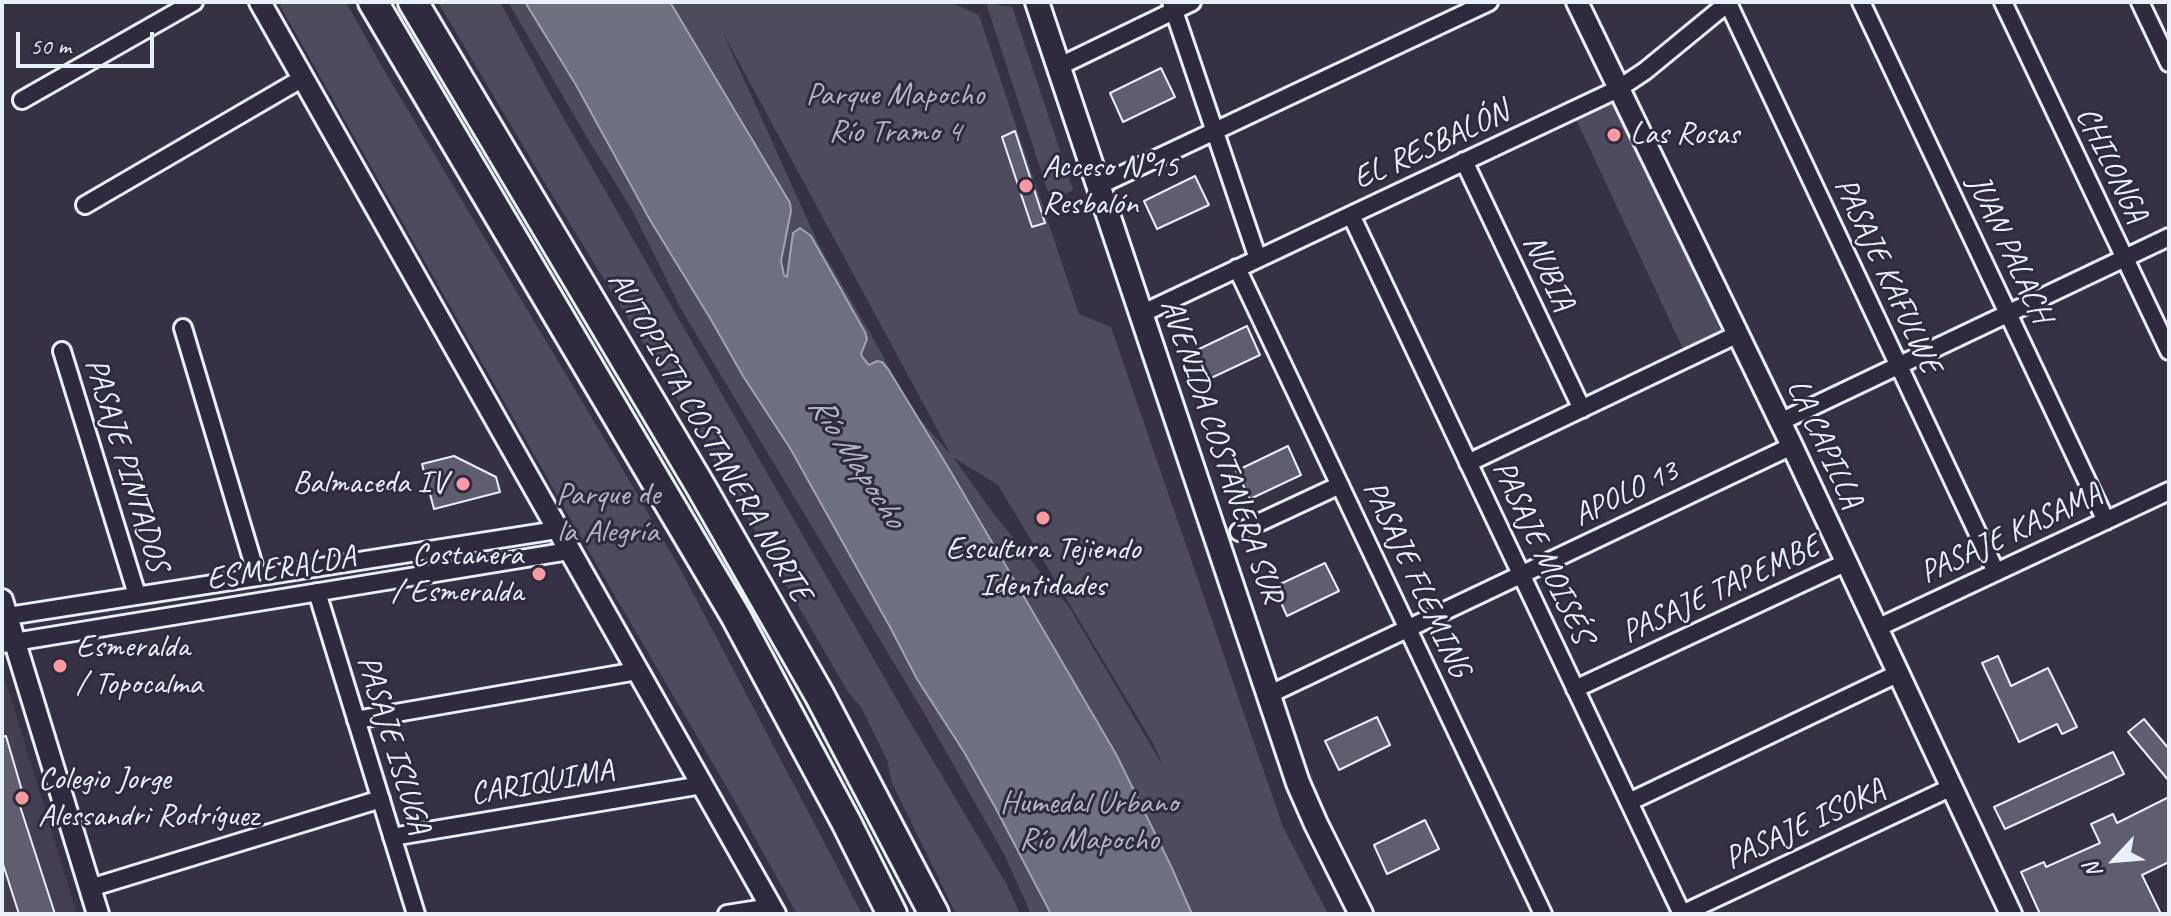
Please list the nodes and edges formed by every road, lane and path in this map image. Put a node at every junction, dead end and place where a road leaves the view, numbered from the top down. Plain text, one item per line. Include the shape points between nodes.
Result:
1 (194, 2) edge
2 (260, 2) edge
3 (373, 2) edge
4 (413, 2) edge
5 (1037, 2) edge
6 (1192, 2) edge
7 (1489, 2) edge
8 (1577, 2) edge
9 (1728, 2) edge
10 (1861, 2) edge
11 (2003, 2) edge
12 (2140, 2) edge
13 (1173, 6) edge
14 (2169, 63) edge
15 (1058, 67) junction
16 (303, 78) junction
17 (1618, 89) junction
18 (22, 100) dead end
19 (1216, 131) junction
20 (1464, 161) junction
21 (1098, 186) junction
22 (85, 205) dead end
23 (1351, 215) junction
24 (2169, 237) edge
25 (2125, 258) junction
26 (1258, 259) junction
27 (1237, 268) junction
28 (2008, 313) junction
29 (1141, 314) junction
30 (183, 328) dead end
31 (1738, 334) junction
32 (62, 351) dead end
33 (2169, 351) edge
34 (1898, 366) junction
35 (1582, 409) junction
36 (1780, 422) junction
37 (1792, 446) junction
38 (1468, 463) junction
39 (1340, 485) junction
40 (2169, 491) edge
41 (2106, 521) junction
42 (557, 530) junction
43 (1239, 532) dead end
44 (569, 551) junction
45 (1847, 562) junction
46 (1996, 572) junction
47 (1522, 575) junction
48 (257, 576) junction
49 (317, 592) junction
50 (137, 595) junction
51 (4, 611) edge
52 (1877, 628) junction
53 (1408, 630) junction
54 (8, 642) edge
55 (637, 671) junction
56 (1899, 673) junction
57 (1575, 689) junction
58 (1268, 695) junction
59 (356, 720) junction
60 (702, 785) junction
61 (1952, 787) junction
62 (381, 799) junction
63 (1629, 802) junction
64 (392, 837) junction
65 (90, 888) junction
66 (773, 910) edge
67 (98, 914) edge
68 (416, 914) edge
69 (727, 914) edge
70 (892, 914) edge
71 (934, 914) edge
72 (1361, 914) edge
73 (1543, 914) edge
74 (1682, 914) edge
75 (2011, 914) edge

1 - 18 street
2 - 16 street
3 - 70 highway, AUTOPISTA COSTANERA NORTE via 735,615
4 - 71 highway, AUTOPISTA COSTANERA NORTE via 701,487 820,696
5 - 15 main road, AVENIDA COSTANERA SUR
6 - 13 street
7 - 19 street
8 - 17 street, LA CAPILLA
9 - 17 street, EL RESBALÓN
9 - 34 street, PASAJE KAFULWE
10 - 28 street, JUAN PALACH
11 - 25 street, CHILONGA
12 - 14 street
13 - 15 street
13 - 19 street
15 - 21 main road, AVENIDA COSTANERA SUR
16 - 22 street
16 - 42 street
17 - 20 street, EL RESBALÓN
17 - 31 street, LA CAPILLA
19 - 21 street
19 - 26 street
20 - 23 street, EL RESBALÓN
20 - 35 street, NUBIA
21 - 29 main road, AVENIDA COSTANERA SUR
23 - 26 street, EL RESBALÓN
23 - 38 street, PASAJE MOISÉS
24 - 25 street
25 - 28 street
25 - 33 street, CHILONGA
26 - 27 street, EL RESBALÓN
27 - 29 street, EL RESBALÓN
27 - 39 street, PASAJE FLEMING
28 - 34 street
28 - 41 street, JUAN PALACH
29 - 58 main road, AVENIDA COSTANERA SUR
30 - 48 street
31 - 35 street
31 - 36 street, LA CAPILLA
32 - 50 street, PASAJE PINTADOS
34 - 36 street
34 - 46 street, PASAJE KAFULWE
35 - 38 street
36 - 37 street, LA CAPILLA
37 - 45 street, LA CAPILLA
37 - 47 street, APOLO 13
38 - 47 street, PASAJE MOISÉS
39 - 43 street
39 - 53 street, PASAJE FLEMING
40 - 41 street, PASAJE KASAMA
41 - 46 street, PASAJE KASAMA
42 - 44 street
42 - 48 street, ESMERALDA
44 - 49 street, ESMERALDA
44 - 55 street
45 - 52 street, LA CAPILLA
45 - 57 street, PASAJE TAPEMBE
46 - 52 street, PASAJE KASAMA
47 - 53 street, APOLO 13
47 - 57 street, PASAJE MOISÉS
48 - 50 street, ESMERALDA
49 - 54 street, ESMERALDA
49 - 59 street, PASAJE ISLUGA
50 - 51 street, ESMERALDA
51 - 54 street
52 - 56 street, LA CAPILLA
53 - 58 street, APOLO 13
53 - 73 street, PASAJE FLEMING
54 - 65 street
55 - 59 street
55 - 60 street
56 - 61 street, LA CAPILLA
56 - 63 street
57 - 63 street, PASAJE MOISÉS
58 - 72 main road, AVENIDA COSTANERA SUR via 1298,783
59 - 62 street, PASAJE ISLUGA
60 - 64 street, CARIQUIMA
60 - 66 street
61 - 74 street, PASAJE ISOKA
61 - 75 street, LA CAPILLA
62 - 64 street, PASAJE ISLUGA
62 - 65 street
63 - 74 street, PASAJE MOISÉS
64 - 68 street, PASAJE ISLUGA
65 - 67 street
66 - 69 street

